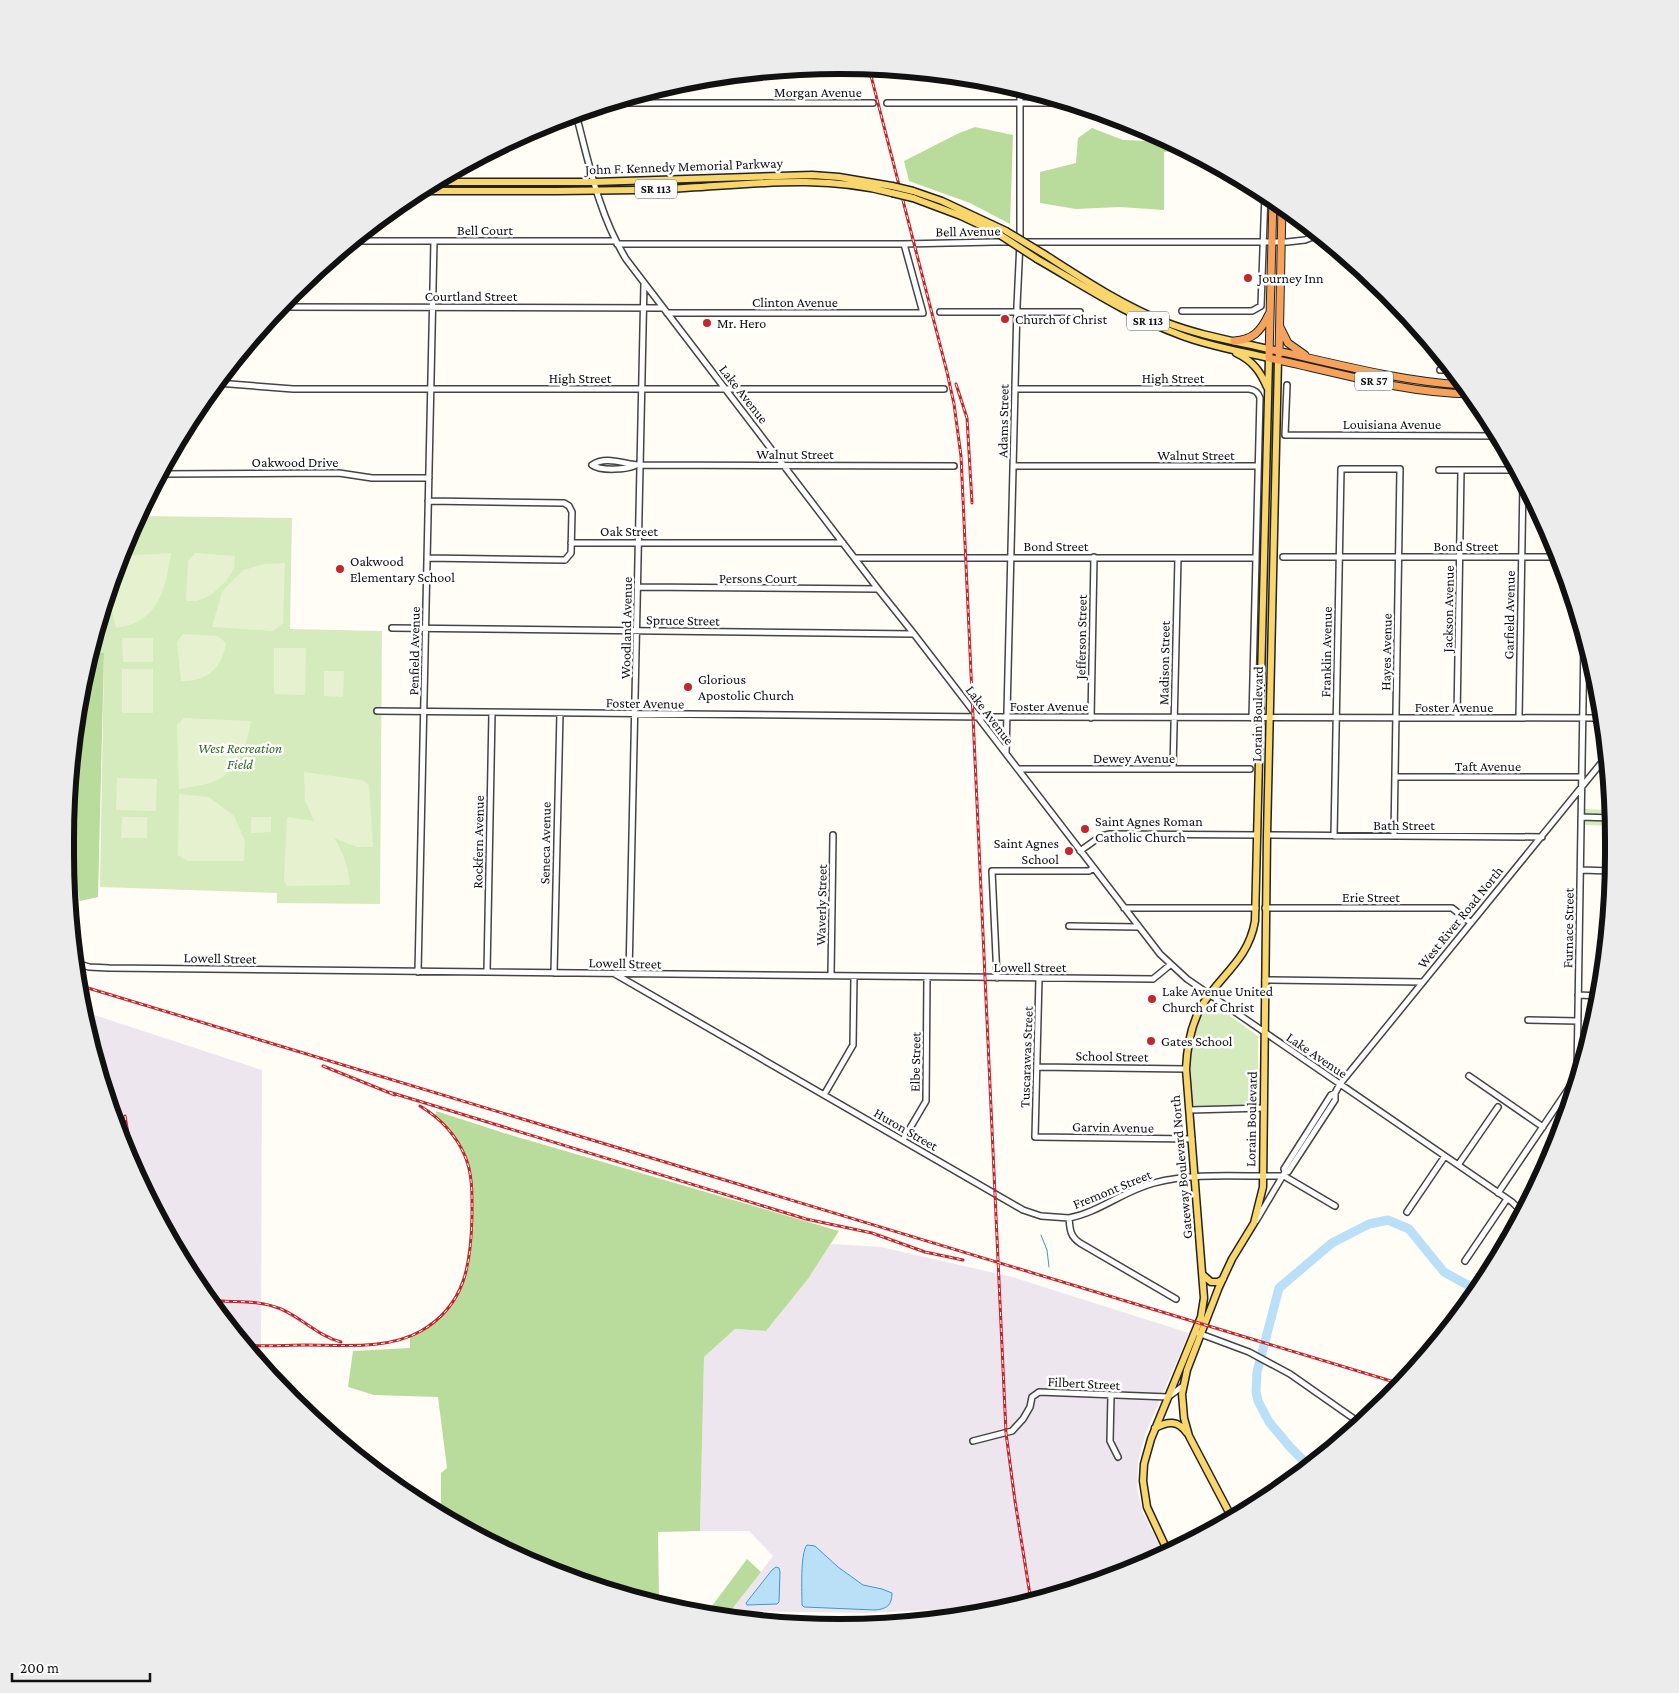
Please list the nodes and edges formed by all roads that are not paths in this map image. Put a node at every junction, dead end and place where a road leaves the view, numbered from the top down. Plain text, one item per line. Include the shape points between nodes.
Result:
1 (1020, 96) edge
2 (631, 103) edge
3 (874, 103) dead end
4 (887, 103) dead end
5 (1020, 103) junction
6 (1048, 103) edge
7 (578, 120) edge
8 (447, 182) edge
9 (594, 182) junction
10 (892, 189) junction
11 (433, 191) edge
12 (597, 191) junction
13 (913, 195) junction
14 (1265, 203) edge
15 (1273, 208) edge
16 (1281, 215) edge
17 (1312, 237) edge
18 (363, 240) edge
19 (434, 241) junction
20 (1020, 242) junction
21 (1263, 242) junction
22 (1272, 242) junction
23 (1280, 242) junction
24 (616, 243) junction
25 (904, 244) junction
26 (644, 283) junction
27 (290, 307) edge
28 (433, 307) junction
29 (644, 308) junction
30 (663, 308) junction
31 (1182, 311) dead end
32 (940, 312) dead end
33 (1017, 312) junction
34 (1080, 312) dead end
35 (1270, 312) junction
36 (667, 313) junction
37 (1279, 319) junction
38 (1234, 341) junction
39 (1224, 348) junction
40 (1269, 349) junction
41 (1279, 351) junction
42 (1269, 358) junction
43 (1310, 358) junction
44 (1278, 360) junction
45 (1440, 370) dead end
46 (1444, 370) edge
47 (224, 384) edge
48 (1455, 384) edge
49 (1287, 385) dead end
50 (431, 389) junction
51 (642, 389) junction
52 (726, 389) junction
53 (944, 389) dead end
54 (1015, 389) junction
55 (1268, 389) junction
56 (1461, 393) edge
57 (1490, 436) edge
58 (638, 465) junction
59 (785, 466) junction
60 (954, 466) dead end
61 (1013, 466) junction
62 (1258, 466) junction
63 (1341, 468) joint
64 (1439, 470) dead end
65 (1461, 470) junction
66 (1510, 470) edge
67 (167, 474) edge
68 (429, 478) junction
69 (1522, 493) edge
70 (428, 501) junction
71 (571, 542) junction
72 (639, 543) junction
73 (843, 543) junction
74 (1094, 557) junction
75 (1284, 557) dead end
76 (1338, 557) junction
77 (1399, 557) junction
78 (1460, 557) junction
79 (1521, 557) junction
80 (1551, 557) edge
81 (427, 558) junction
82 (855, 558) junction
83 (1011, 558) junction
84 (1178, 558) junction
85 (1256, 558) junction
86 (638, 587) junction
87 (878, 589) junction
88 (392, 628) dead end
89 (425, 629) junction
90 (637, 631) junction
91 (914, 634) junction
92 (1584, 660) edge
93 (377, 712) dead end
94 (424, 712) junction
95 (492, 712) junction
96 (560, 713) junction
97 (635, 714) junction
98 (978, 717) junction
99 (1006, 717) junction
100 (1091, 718) junction
101 (1174, 718) junction
102 (1256, 718) junction
103 (1269, 718) junction
104 (1336, 718) junction
105 (1396, 718) junction
106 (1457, 718) junction
107 (1519, 718) junction
108 (1583, 718) junction
109 (1595, 718) edge
110 (1006, 754) junction
111 (1601, 763) edge
112 (1018, 769) junction
113 (1173, 769) junction
114 (1250, 769) dead end
115 (1395, 777) junction
116 (1582, 777) junction
117 (1582, 786) junction
118 (1581, 817) junction
119 (1605, 818) edge
120 (833, 835) dead end
121 (1257, 835) junction
122 (1267, 835) junction
123 (1334, 836) junction
124 (1394, 836) junction
125 (1542, 836) junction
126 (1080, 851) junction
127 (1093, 868) junction
128 (1581, 870) junction
129 (1605, 871) edge
130 (1124, 908) junction
131 (1256, 908) junction
132 (1265, 908) junction
133 (1471, 924) junction
134 (1069, 926) dead end
135 (1138, 927) junction
136 (1246, 947) joint
137 (82, 965) edge
138 (1170, 965) junction
139 (418, 972) junction
140 (487, 972) junction
141 (554, 973) junction
142 (614, 974) junction
143 (629, 974) junction
144 (830, 976) junction
145 (854, 976) junction
146 (928, 977) junction
147 (997, 978) junction
148 (1040, 978) junction
149 (1265, 980) junction
150 (1423, 982) junction
151 (1210, 995) junction
152 (1578, 995) junction
153 (1592, 996) edge
154 (1528, 1020) dead end
155 (1578, 1021) junction
156 (1265, 1033) junction
157 (1580, 1050) edge
158 (1037, 1067) junction
159 (1186, 1069) junction
160 (1469, 1076) dead end
161 (1340, 1084) junction
162 (1567, 1093) edge
163 (824, 1095) junction
164 (1498, 1106) dead end
165 (1264, 1108) junction
166 (1190, 1110) junction
167 (1543, 1127) junction
168 (1035, 1137) joint
169 (1192, 1139) junction
170 (903, 1140) junction
171 (1445, 1156) junction
172 (1458, 1165) junction
173 (1284, 1174) junction
174 (1263, 1176) junction
175 (1195, 1177) junction
176 (1498, 1193) junction
177 (1507, 1199) junction
178 (1335, 1206) dead end
179 (1518, 1208) edge
180 (1406, 1212) dead end
181 (1069, 1218) junction
182 (1254, 1223) junction
183 (1465, 1261) dead end
184 (1202, 1275) junction
185 (1223, 1278) junction
186 (1176, 1299) dead end
187 (1198, 1333) junction
188 (1183, 1386) junction
189 (1111, 1395) junction
190 (1168, 1397) junction
191 (1355, 1419) edge
192 (1155, 1428) junction
193 (1190, 1436) junction
194 (973, 1441) dead end
195 (1118, 1457) dead end
196 (1229, 1512) edge
197 (1165, 1546) edge

1 - 5 street, Adams Street
2 - 3 street, Morgan Avenue
4 - 5 street
5 - 6 street
5 - 20 street, Adams Street
7 - 9 street, Lake Avenue
8 - 9 main road, John F. Kennedy Memorial Parkway / SR 113
9 - 10 main road, John F. Kennedy Memorial Parkway / SR 113 via 812,175 840,177
9 - 12 street, Lake Avenue
10 - 12 main road, John F. Kennedy Memorial Parkway / SR 113 via 799,182
10 - 13 main road, John F. Kennedy Memorial Parkway / SR 113, bridge
11 - 12 main road, John F. Kennedy Memorial Parkway / SR 113
12 - 24 street, Lake Avenue
13 - 38 main road, John F. Kennedy Memorial Parkway / SR 113, bridge via 942,201 1006,231 1088,282 1148,314 1194,332
13 - 39 main road, John F. Kennedy Memorial Parkway / SR 113, bridge via 997,233 1138,317 1180,335
14 - 21 street
15 - 22 highway, Lorain Boulevard
16 - 23 highway, Lorain Boulevard / SR 57
17 - 23 street, Bell Avenue
18 - 19 street, Bell Court
19 - 24 street, Bell Court
19 - 28 street, Penfield Avenue
20 - 21 street, Bell Avenue
20 - 25 street, Bell Avenue
20 - 33 street, Adams Street
21 - 22 street, Bell Avenue
21 - 31 street via 1262,304 1258,309
22 - 23 street, Bell Avenue
22 - 35 highway, Lorain Boulevard
23 - 37 highway, Lorain Boulevard / SR 57
24 - 25 street, Bell Avenue
24 - 26 street, Lake Avenue
25 - 36 street, Clinton Avenue via 923,313
26 - 29 street, Woodland Avenue
26 - 30 street, Lake Avenue
27 - 28 street, Courtland Street
28 - 29 street, Courtland Street
28 - 50 street, Penfield Avenue
29 - 30 street, Courtland Street
29 - 51 street, Woodland Avenue
30 - 36 street, Lake Avenue
32 - 33 street
33 - 34 street
33 - 54 street, Adams Street
35 - 38 highway via 1256,334
35 - 40 highway, Lorain Boulevard
36 - 52 street, Lake Avenue
37 - 41 highway, Lorain Boulevard
37 - 43 highway, SR 57 via 1288,343
38 - 40 main road, John F. Kennedy Memorial Parkway / SR 113
39 - 42 main road, John F. Kennedy Memorial Parkway / SR 113
39 - 55 main road via 1254,364
40 - 41 highway, John F. Kennedy Memorial Parkway / SR 113
40 - 42 highway, Lorain Boulevard
41 - 43 highway, John F. Kennedy Memorial Parkway / SR 113
41 - 44 highway, Lorain Boulevard
42 - 44 highway, John F. Kennedy Memorial Parkway / SR 57
42 - 55 main road, Lorain Boulevard
43 - 48 highway, John F. Kennedy Memorial Parkway / SR 57 via 1410,379
44 - 56 highway, John F. Kennedy Memorial Parkway / SR 57 via 1397,386
44 - 103 main road, Lorain Boulevard
45 - 46 street
47 - 50 street, High Street via 282,389
49 - 57 street, Louisiana Avenue via 1285,435
50 - 51 street, High Street
50 - 68 street, Penfield Avenue
51 - 52 street, High Street
51 - 58 street, Woodland Avenue
52 - 53 street, High Street
52 - 59 street, Lake Avenue
54 - 61 street, Adams Street
54 - 62 street, High Street via 1252,390 1260,398
55 - 102 main road, Lorain Boulevard
58 - 58 street, Walnut Street via 598,461 592,465 608,469
58 - 59 street, Walnut Street
58 - 72 street, Woodland Avenue
59 - 60 street, Walnut Street
59 - 73 street, Lake Avenue
61 - 62 street, Walnut Street
61 - 83 street, Adams Street
62 - 85 street, Lorain Boulevard
63 - 76 street, Franklin Avenue
63 - 77 street, Hayes Avenue via 1400,469
64 - 65 street
65 - 66 street
65 - 78 street, Jackson Avenue
67 - 68 street, Oakwood Drive via 339,473 372,478
68 - 70 street, Penfield Avenue
69 - 79 street, Garfield Avenue
70 - 71 street via 567,504 572,512
70 - 81 street, Penfield Avenue
71 - 72 street, Oak Street
71 - 81 street via 570,556 561,560
72 - 73 street, Oak Street
72 - 86 street, Woodland Avenue
73 - 82 street, Lake Avenue
74 - 83 street, Bond Street
74 - 84 street, Bond Street
74 - 100 street, Jefferson Street
75 - 76 street, Bond Street
76 - 77 street, Bond Street
76 - 104 street, Franklin Avenue
77 - 78 street, Bond Street
77 - 105 street, Hayes Avenue
78 - 79 street, Bond Street
78 - 106 street, Jackson Avenue
79 - 80 street, Bond Street
79 - 107 street, Garfield Avenue
81 - 89 street, Penfield Avenue
82 - 83 street, Bond Street
82 - 87 street, Lake Avenue
83 - 99 street, Adams Street
84 - 85 street, Bond Street
84 - 101 street, Madison Street
85 - 102 street, Lorain Boulevard
86 - 87 street, Persons Court
86 - 90 street, Woodland Avenue
87 - 91 street, Lake Avenue
88 - 89 street, Spruce Street
89 - 90 street, Spruce Street
89 - 94 street, Penfield Avenue
90 - 91 street, Spruce Street
90 - 97 street, Woodland Avenue
91 - 98 street, Lake Avenue
92 - 108 street, Furnace Street
93 - 94 street, Foster Avenue
94 - 95 street, Foster Avenue
94 - 139 street, Penfield Avenue
95 - 96 street, Foster Avenue
95 - 140 street, Rockfern Avenue
96 - 97 street, Foster Avenue
96 - 141 street, Seneca Avenue
97 - 98 street, Foster Avenue
97 - 143 street, Woodland Avenue
98 - 99 street, Foster Avenue
98 - 110 street, Lake Avenue
99 - 100 street, Foster Avenue
99 - 110 street, Adams Street
100 - 101 street, Foster Avenue
101 - 102 street, Foster Avenue
101 - 113 street, Madison Street
102 - 103 street, Foster Avenue
102 - 121 main road, Lorain Boulevard
103 - 104 street, Foster Avenue
103 - 122 main road, Lorain Boulevard
104 - 105 street, Foster Avenue
104 - 123 street, Franklin Avenue
105 - 106 street, Foster Avenue
105 - 115 street, Hayes Avenue
106 - 107 street, Foster Avenue
107 - 108 street, Foster Avenue
108 - 109 street, Foster Avenue
108 - 116 street, Furnace Street
110 - 112 street, Lake Avenue
111 - 117 street, West River Road North
112 - 113 street, Dewey Avenue
112 - 126 street, Lake Avenue
113 - 114 street, Dewey Avenue
115 - 116 street, Taft Avenue
115 - 124 street, Hayes Avenue
116 - 117 street, Furnace Street
117 - 118 street, Furnace Street
117 - 125 street, West River Road North
118 - 119 street
118 - 128 street, Furnace Street
120 - 144 street, Waverly Street
121 - 126 street via 1107,834
121 - 131 main road, Lorain Boulevard
122 - 123 street, Bath Street
122 - 132 main road, Lorain Boulevard
123 - 124 street, Bath Street
124 - 125 street, Bath Street
125 - 133 street, West River Road North
126 - 127 street, Lake Avenue
127 - 130 street, Lake Avenue
127 - 147 street via 1089,871 992,871
128 - 129 street
128 - 152 street, Furnace Street
130 - 131 street
130 - 135 street, Lake Avenue
131 - 136 main road, Lorain Boulevard via 1253,931
132 - 133 street, Erie Street via 1452,908
132 - 149 main road, Lorain Boulevard
133 - 150 street, West River Road North
134 - 135 street
135 - 138 street, Lake Avenue
136 - 151 main road, Gateway Boulevard North
137 - 139 street, Lowell Street via 109,968
138 - 148 street, Lowell Street via 1153,979
138 - 151 street, Lake Avenue
139 - 140 street, Lowell Street
140 - 141 street, Lowell Street
141 - 142 street, Lowell Street
142 - 143 street, Lowell Street
142 - 163 street, Huron Street
143 - 144 street, Lowell Street
144 - 145 street, Lowell Street
145 - 146 street, Lowell Street
145 - 163 street via 853,1045
146 - 147 street, Lowell Street
146 - 170 street, Elbe Street via 926,1101
147 - 148 street, Lowell Street
148 - 158 street, Tuscarawas Street
149 - 150 street
149 - 156 main road, Lorain Boulevard
150 - 161 street, West River Road North
151 - 156 street, Lake Avenue
151 - 159 main road, Gateway Boulevard North via 1193,1025
152 - 153 street
152 - 155 street, Furnace Street
154 - 155 street
155 - 157 street, Furnace Street
156 - 161 street, Lake Avenue
156 - 165 main road, Lorain Boulevard
158 - 159 street, School Street
158 - 168 street, Tuscarawas Street
159 - 166 main road, Gateway Boulevard North
160 - 167 street
161 - 171 street, Lake Avenue
161 - 173 street, West River Road North via 1336,1100
162 - 167 street, Furnace Street
163 - 170 street, Huron Street
164 - 172 street
165 - 166 street
165 - 174 main road, Lorain Boulevard
166 - 169 main road, Gateway Boulevard North
167 - 176 street, Furnace Street
168 - 169 street, Garvin Avenue
169 - 175 main road, Gateway Boulevard North
170 - 181 street, Huron Street via 1023,1210 1041,1216
171 - 172 street, Lake Avenue
171 - 180 street
172 - 176 street, Lake Avenue
173 - 174 street, Fremont Street
173 - 178 street
173 - 182 street, West River Road North
174 - 175 street, Fremont Street
174 - 182 main road, Lorain Boulevard via 1262,1197
175 - 181 street, Fremont Street via 1147,1185 1096,1211
175 - 184 main road, Gateway Boulevard North
176 - 177 street, Lake Avenue
177 - 179 street, Lake Avenue
177 - 183 street
181 - 186 street via 1072,1238
182 - 185 main road, West River Road North
184 - 185 main road via 1211,1282
184 - 187 main road, Gateway Boulevard North via 1203,1307
185 - 187 main road, West River Road North
187 - 188 main road, West River Road North
187 - 190 main road, Gateway Boulevard North
187 - 191 street via 1249,1352 1277,1367
188 - 190 street
188 - 193 main road, West River Road North via 1183,1411
189 - 190 street, Filbert Street
189 - 194 street, Filbert Street via 1039,1392 1032,1397 1023,1419 1012,1431
189 - 195 street via 1110,1441
190 - 192 main road, Gateway Boulevard North
192 - 193 main road via 1174,1422
192 - 197 main road, Gateway Boulevard North via 1145,1455 1144,1490 1150,1516
193 - 196 main road, West River Road North

